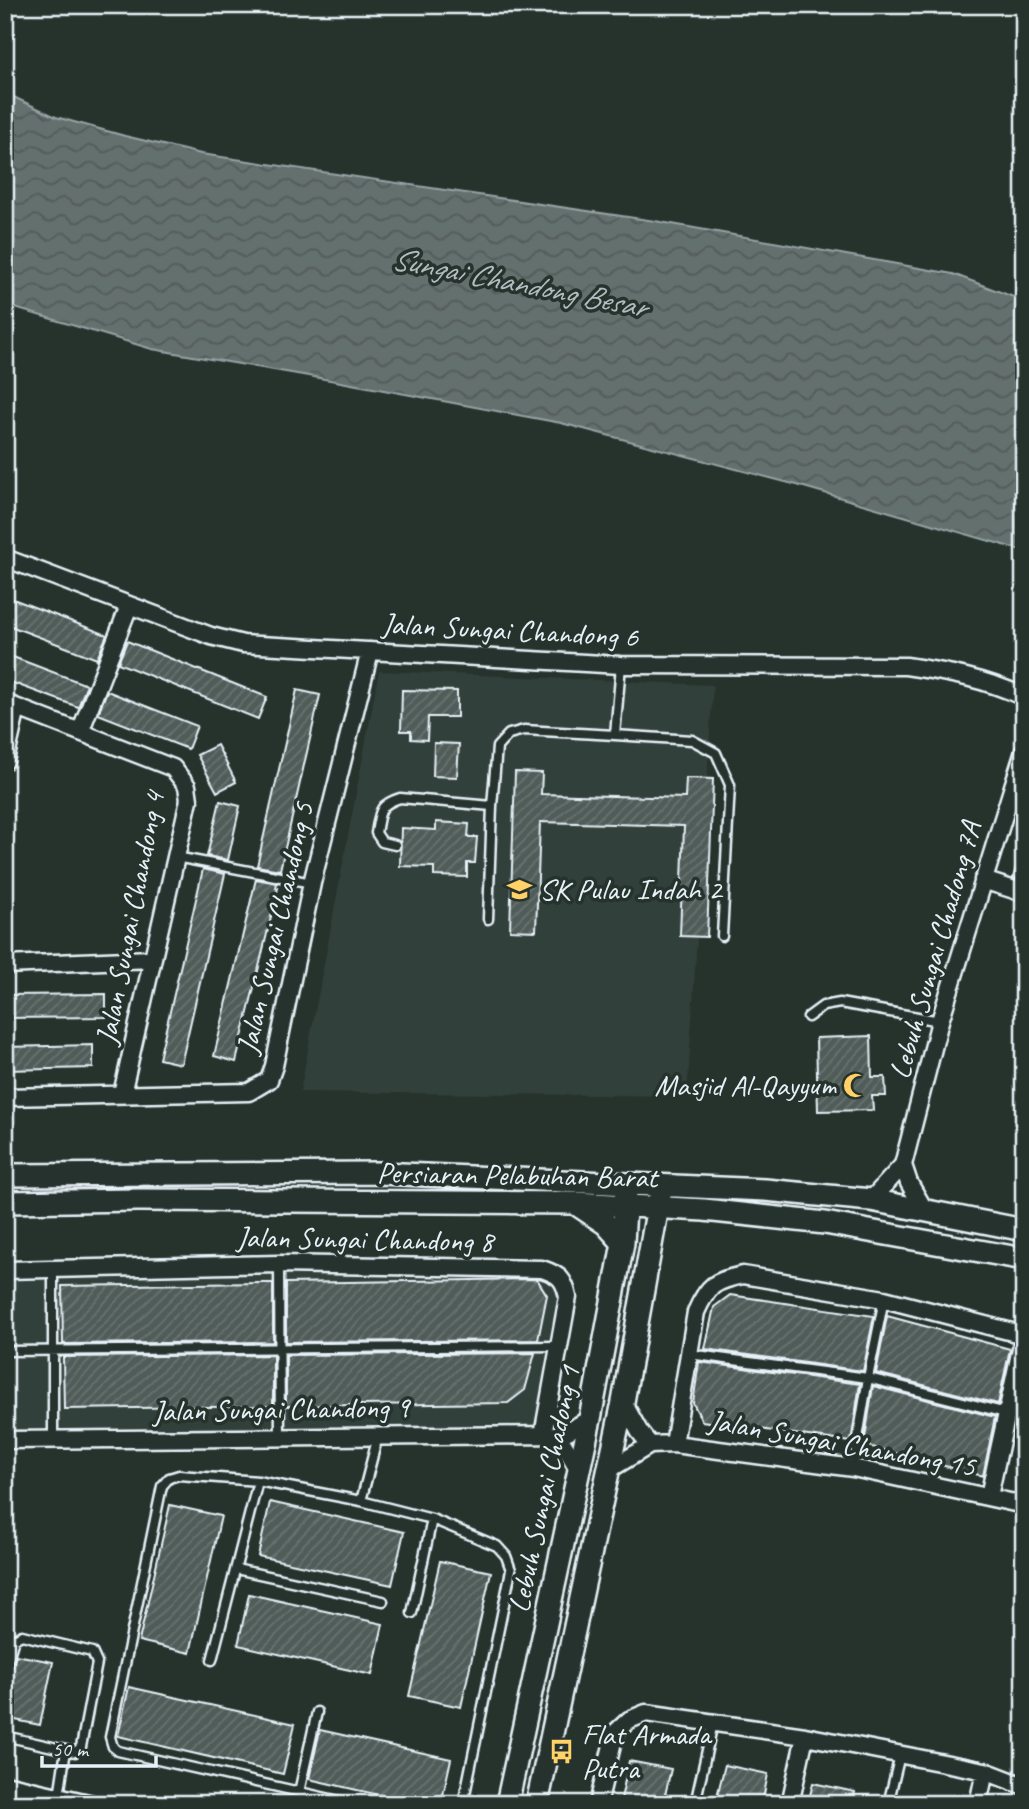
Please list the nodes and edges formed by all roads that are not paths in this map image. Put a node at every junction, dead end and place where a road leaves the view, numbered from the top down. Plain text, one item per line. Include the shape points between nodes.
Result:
1 (5, 558) edge
2 (129, 606) junction
3 (370, 651) junction
4 (621, 665) junction
5 (1024, 697) edge
6 (11, 706) edge
7 (80, 732) junction
8 (615, 735) junction
9 (1024, 751) edge
10 (5, 761) edge
11 (492, 806) junction
12 (395, 845) dead end
13 (176, 857) junction
14 (983, 880) junction
15 (312, 883) junction
16 (1024, 893) edge
17 (488, 919) dead end
18 (722, 936) dead end
19 (152, 959) junction
20 (5, 965) edge
21 (808, 1017) dead end
22 (940, 1021) junction
23 (122, 1094) junction
24 (5, 1097) edge
25 (903, 1165) junction
26 (140, 1174) junction
27 (5, 1175) edge
28 (627, 1184) junction
29 (662, 1186) junction
30 (138, 1200) junction
31 (871, 1200) junction
32 (5, 1202) edge
33 (575, 1203) junction
34 (624, 1206) junction
35 (658, 1207) junction
36 (924, 1209) junction
37 (704, 1210) junction
38 (1024, 1230) edge
39 (653, 1237) junction
40 (622, 1243) junction
41 (1024, 1259) edge
42 (279, 1264) junction
43 (5, 1270) edge
44 (53, 1270) junction
45 (884, 1299) junction
46 (1024, 1335) edge
47 (559, 1346) junction
48 (280, 1348) junction
49 (53, 1350) junction
50 (5, 1351) edge
51 (689, 1354) junction
52 (868, 1378) junction
53 (623, 1402) junction
54 (1006, 1413) junction
55 (590, 1419) junction
56 (551, 1435) junction
57 (378, 1436) junction
58 (280, 1437) junction
59 (53, 1439) junction
60 (5, 1440) edge
61 (674, 1444) junction
62 (650, 1445) junction
63 (853, 1468) junction
64 (580, 1472) junction
65 (607, 1472) junction
66 (258, 1481) junction
67 (989, 1496) junction
68 (361, 1501) junction
69 (1024, 1505) edge
70 (432, 1519) junction
71 (236, 1569) junction
72 (383, 1601) dead end
73 (412, 1613) dead end
74 (212, 1661) dead end
75 (5, 1669) edge
76 (317, 1712) dead end
77 (713, 1723) junction
78 (5, 1736) edge
79 (806, 1736) junction
80 (66, 1750) junction
81 (900, 1755) junction
82 (985, 1771) junction
83 (5, 1784) edge
84 (1024, 1786) edge
85 (299, 1792) junction
86 (59, 1796) junction
87 (93, 1804) edge
88 (353, 1804) edge
89 (463, 1804) edge
90 (507, 1804) edge
91 (537, 1804) edge
92 (598, 1804) edge
93 (695, 1804) edge
94 (790, 1804) edge
95 (888, 1804) edge
96 (978, 1804) edge

1 - 2 street, Jalan Sungai Chandong 6
2 - 3 street, Jalan Sungai Chandong 6 via 243,644
2 - 7 street
3 - 4 street, Jalan Sungai Chandong 6
3 - 15 street, Jalan Sungai Chandong 5
4 - 5 street, Jalan Sungai Chandong 6 via 906,666 951,673
4 - 8 lane
6 - 7 street, Jalan Sungai Chandong 4
6 - 10 street
7 - 13 street, Jalan Sungai Chandong 4 via 173,768 187,786 189,800
8 - 11 lane via 524,730 509,734 497,747
8 - 18 lane via 692,740 716,753 730,785
9 - 14 street, Lebuh Sungai Chadong 7A
11 - 12 lane via 400,798 388,802 381,809 376,833 382,842
11 - 17 lane
13 - 15 lane
13 - 19 street, Jalan Sungai Chandong 4
14 - 16 street
14 - 22 street, Lebuh Sungai Chadong 7A
15 - 23 street, Jalan Sungai Chandong 5 via 269,1080 249,1092
19 - 20 street
19 - 23 street, Jalan Sungai Chandong 4
21 - 22 lane via 823,1006 840,1003
22 - 25 street, Lebuh Sungai Chadong 7A
23 - 24 street, Jalan Sungai Chandong 5
25 - 31 street
25 - 36 street
26 - 27 street, Persiaran Pelabuhan Barat
26 - 28 street, Persiaran Pelabuhan Barat via 379,1173
26 - 30 street via 144,1183
28 - 29 street, Persiaran Pelabuhan Barat
28 - 34 street, Lebuh Sungai Chadong 1
29 - 31 street, Persiaran Pelabuhan Barat
29 - 35 street, Lebuh Sungai Chadong 1
30 - 32 street, Persiaran Pelabuhan Barat
30 - 33 street, Persiaran Pelabuhan Barat
31 - 36 street, Persiaran Pelabuhan Barat
33 - 34 street, Persiaran Pelabuhan Barat
33 - 40 street via 606,1224
34 - 35 street, Persiaran Pelabuhan Barat
34 - 40 street, Lebuh Sungai Chadong 1
35 - 37 street, Persiaran Pelabuhan Barat
35 - 39 street, Lebuh Sungai Chadong 1
36 - 38 street, Persiaran Pelabuhan Barat
37 - 39 street via 686,1211
37 - 41 street, Persiaran Pelabuhan Barat via 825,1223
39 - 53 street, Lebuh Sungai Chadong 1
40 - 55 street, Lebuh Sungai Chadong 1
42 - 44 street, Jalan Sungai Chandong 8
42 - 47 street, Jalan Sungai Chandong 8 via 542,1269 556,1273 568,1297
42 - 48 lane
43 - 44 street, Jalan Sungai Chandong 8
44 - 49 lane
45 - 46 street
45 - 51 street via 743,1275 722,1279 700,1302
45 - 52 lane
46 - 54 street
47 - 48 lane
47 - 56 street, Jalan Sungai Chandong 8
48 - 49 lane
48 - 58 lane
49 - 50 lane
49 - 59 lane
51 - 52 lane
51 - 61 street
52 - 54 lane
52 - 63 lane
53 - 62 street
53 - 65 street, Lebuh Sungai Chadong 1
54 - 67 street
55 - 56 street, Jalan Sungai Chandong 9
55 - 64 street, Lebuh Sungai Chadong 1
56 - 57 street, Jalan Sungai Chandong 9
56 - 64 street
57 - 58 street, Jalan Sungai Chandong 9
57 - 68 lane
58 - 59 street, Jalan Sungai Chandong 9
59 - 60 street, Jalan Sungai Chandong 9
61 - 62 street, Jalan Sungai Chandong 15
61 - 63 street, Jalan Sungai Chandong 15
62 - 65 street, Jalan Sungai Chandong 15
63 - 67 street, Jalan Sungai Chandong 15
64 - 90 street, Lebuh Sungai Chadong 1
65 - 91 street, Lebuh Sungai Chadong 1
66 - 68 lane
66 - 71 lane
66 - 85 lane via 179,1475 162,1486 110,1737 118,1751
67 - 69 street, Jalan Sungai Chandong 15
68 - 70 lane
70 - 73 lane
70 - 89 lane via 497,1546 511,1570
71 - 72 lane
71 - 74 lane
75 - 80 lane via 14,1639 22,1635 92,1651 97,1663 81,1747 75,1752
76 - 85 lane
77 - 79 street
77 - 92 street via 646,1713 629,1720 615,1733
77 - 93 lane
78 - 80 lane
79 - 81 street
79 - 94 street
80 - 86 lane
81 - 82 street
81 - 95 lane
82 - 84 street
82 - 96 street
83 - 86 street
85 - 88 lane
86 - 87 street

